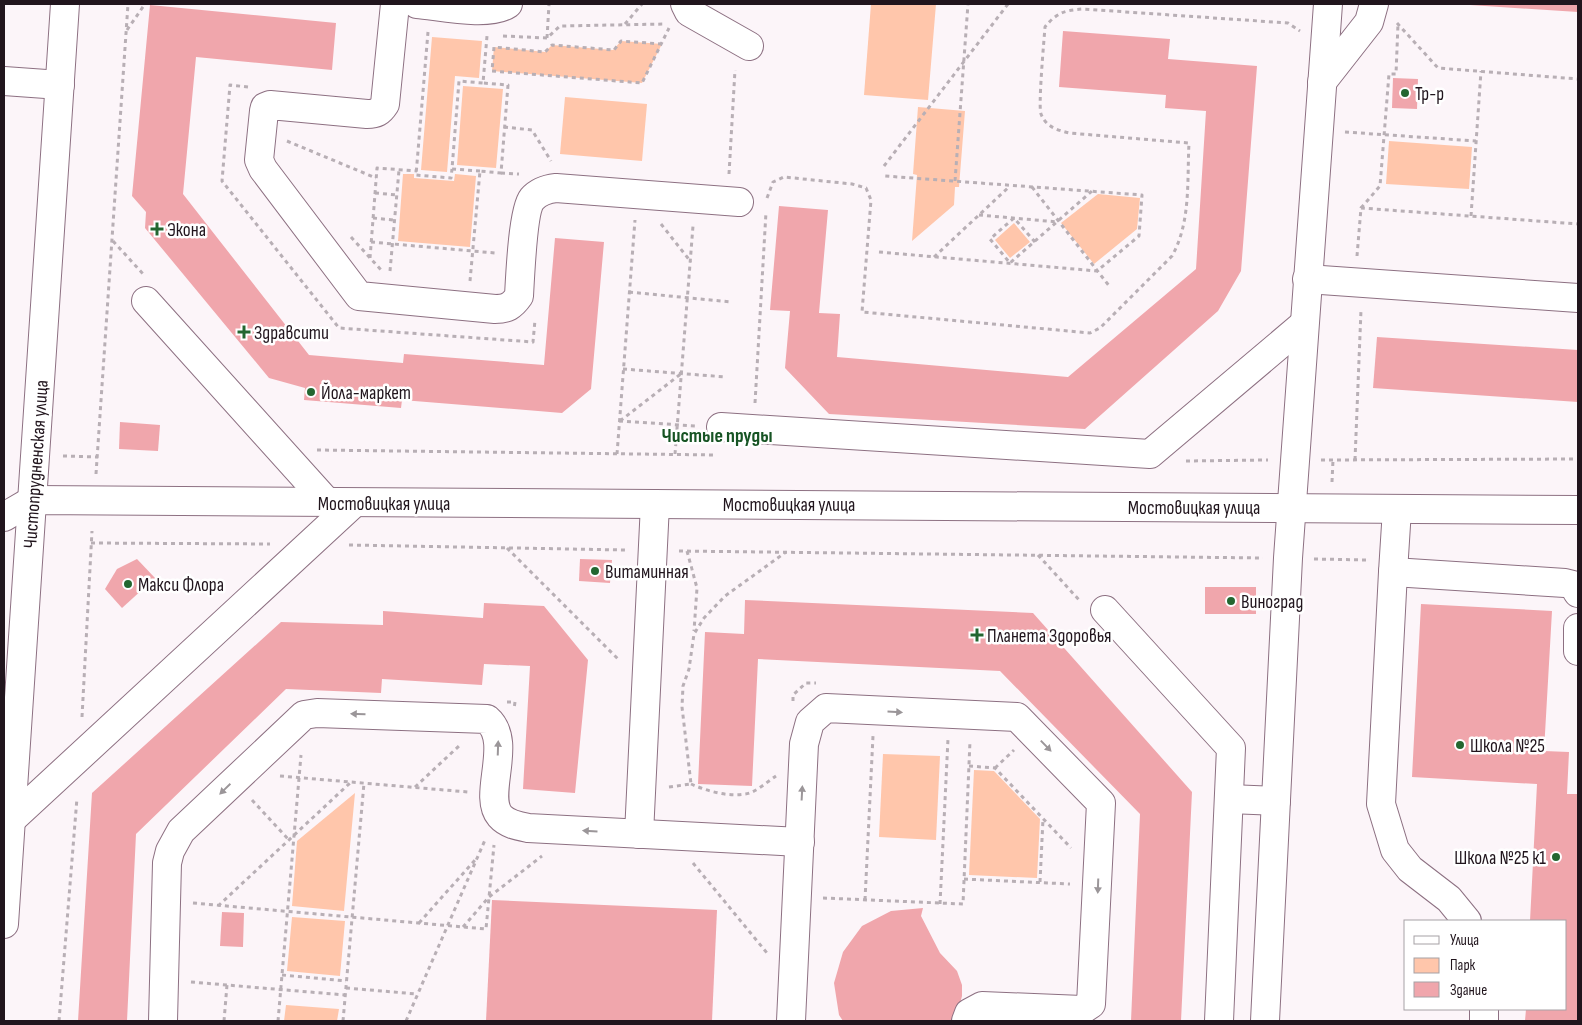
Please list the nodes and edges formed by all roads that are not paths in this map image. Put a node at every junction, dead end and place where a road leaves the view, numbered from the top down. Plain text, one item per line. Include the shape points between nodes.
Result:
1 (65, 4) edge
2 (395, 4) edge
3 (417, 4) edge
4 (508, 4) edge
5 (685, 4) edge
6 (1328, 4) edge
7 (1382, 12) edge
8 (742, 56) road end
9 (4, 81) edge
10 (1322, 82) junction
11 (60, 85) junction
12 (739, 202) dead end
13 (1307, 278) junction
14 (1578, 298) edge
15 (146, 301) dead end
16 (1304, 324) junction
17 (721, 427) road end
18 (33, 500) junction
19 (340, 503) junction
20 (654, 504) junction
21 (1291, 508) junction
22 (1397, 509) junction
23 (1578, 510) edge
24 (4, 517) edge
25 (1393, 566) junction
26 (1578, 593) edge
27 (1095, 608) road end
28 (1578, 628) edge
29 (1578, 651) edge
30 (1229, 799) junction
31 (1276, 801) junction
32 (10, 821) junction
33 (639, 834) junction
34 (800, 842) junction
35 (1465, 920) edge
36 (4, 924) edge
37 (163, 1021) edge
38 (791, 1021) edge
39 (966, 1021) edge
40 (1219, 1021) edge
41 (1266, 1021) edge

1 - 11 street, Чистопрудненская улица
2 - 12 street via 385,104 381,110 367,114 267,106 264,111 260,160 263,169 354,292 377,299 506,309 520,296 529,206 548,189
3 - 4 street via 490,10
5 - 8 street via 689,12
6 - 10 street
7 - 10 street
9 - 11 street
10 - 13 street
11 - 18 street, Чистопрудненская улица
13 - 14 street
13 - 16 street
15 - 19 street via 280,450
16 - 17 street via 1150,454
16 - 21 street
18 - 19 street, Мостовицкая улица
18 - 24 street
18 - 32 street, Чистопрудненская улица
19 - 20 street, Мостовицкая улица
19 - 32 street via 309,544
20 - 21 street, Мостовицкая улица
20 - 33 street
21 - 22 street, Мостовицкая улица
21 - 31 street
22 - 23 street, Мостовицкая улица
22 - 25 street
25 - 26 street via 1565,583 1573,585
25 - 35 street via 1381,804 1395,850 1410,869 1449,899
27 - 30 street via 1231,748
28 - 29 street
30 - 31 street
30 - 40 street
31 - 41 street
32 - 36 street, Чистопрудненская улица
33 - 34 street
33 -> 37 street via 528,828 511,824 497,804 496,710 304,715 176,838 170,850
34 - 38 street
34 -> 39 street via 804,744 810,722 826,708 1017,717 1101,803 1091,1004 1082,1010 982,1006 969,1013

